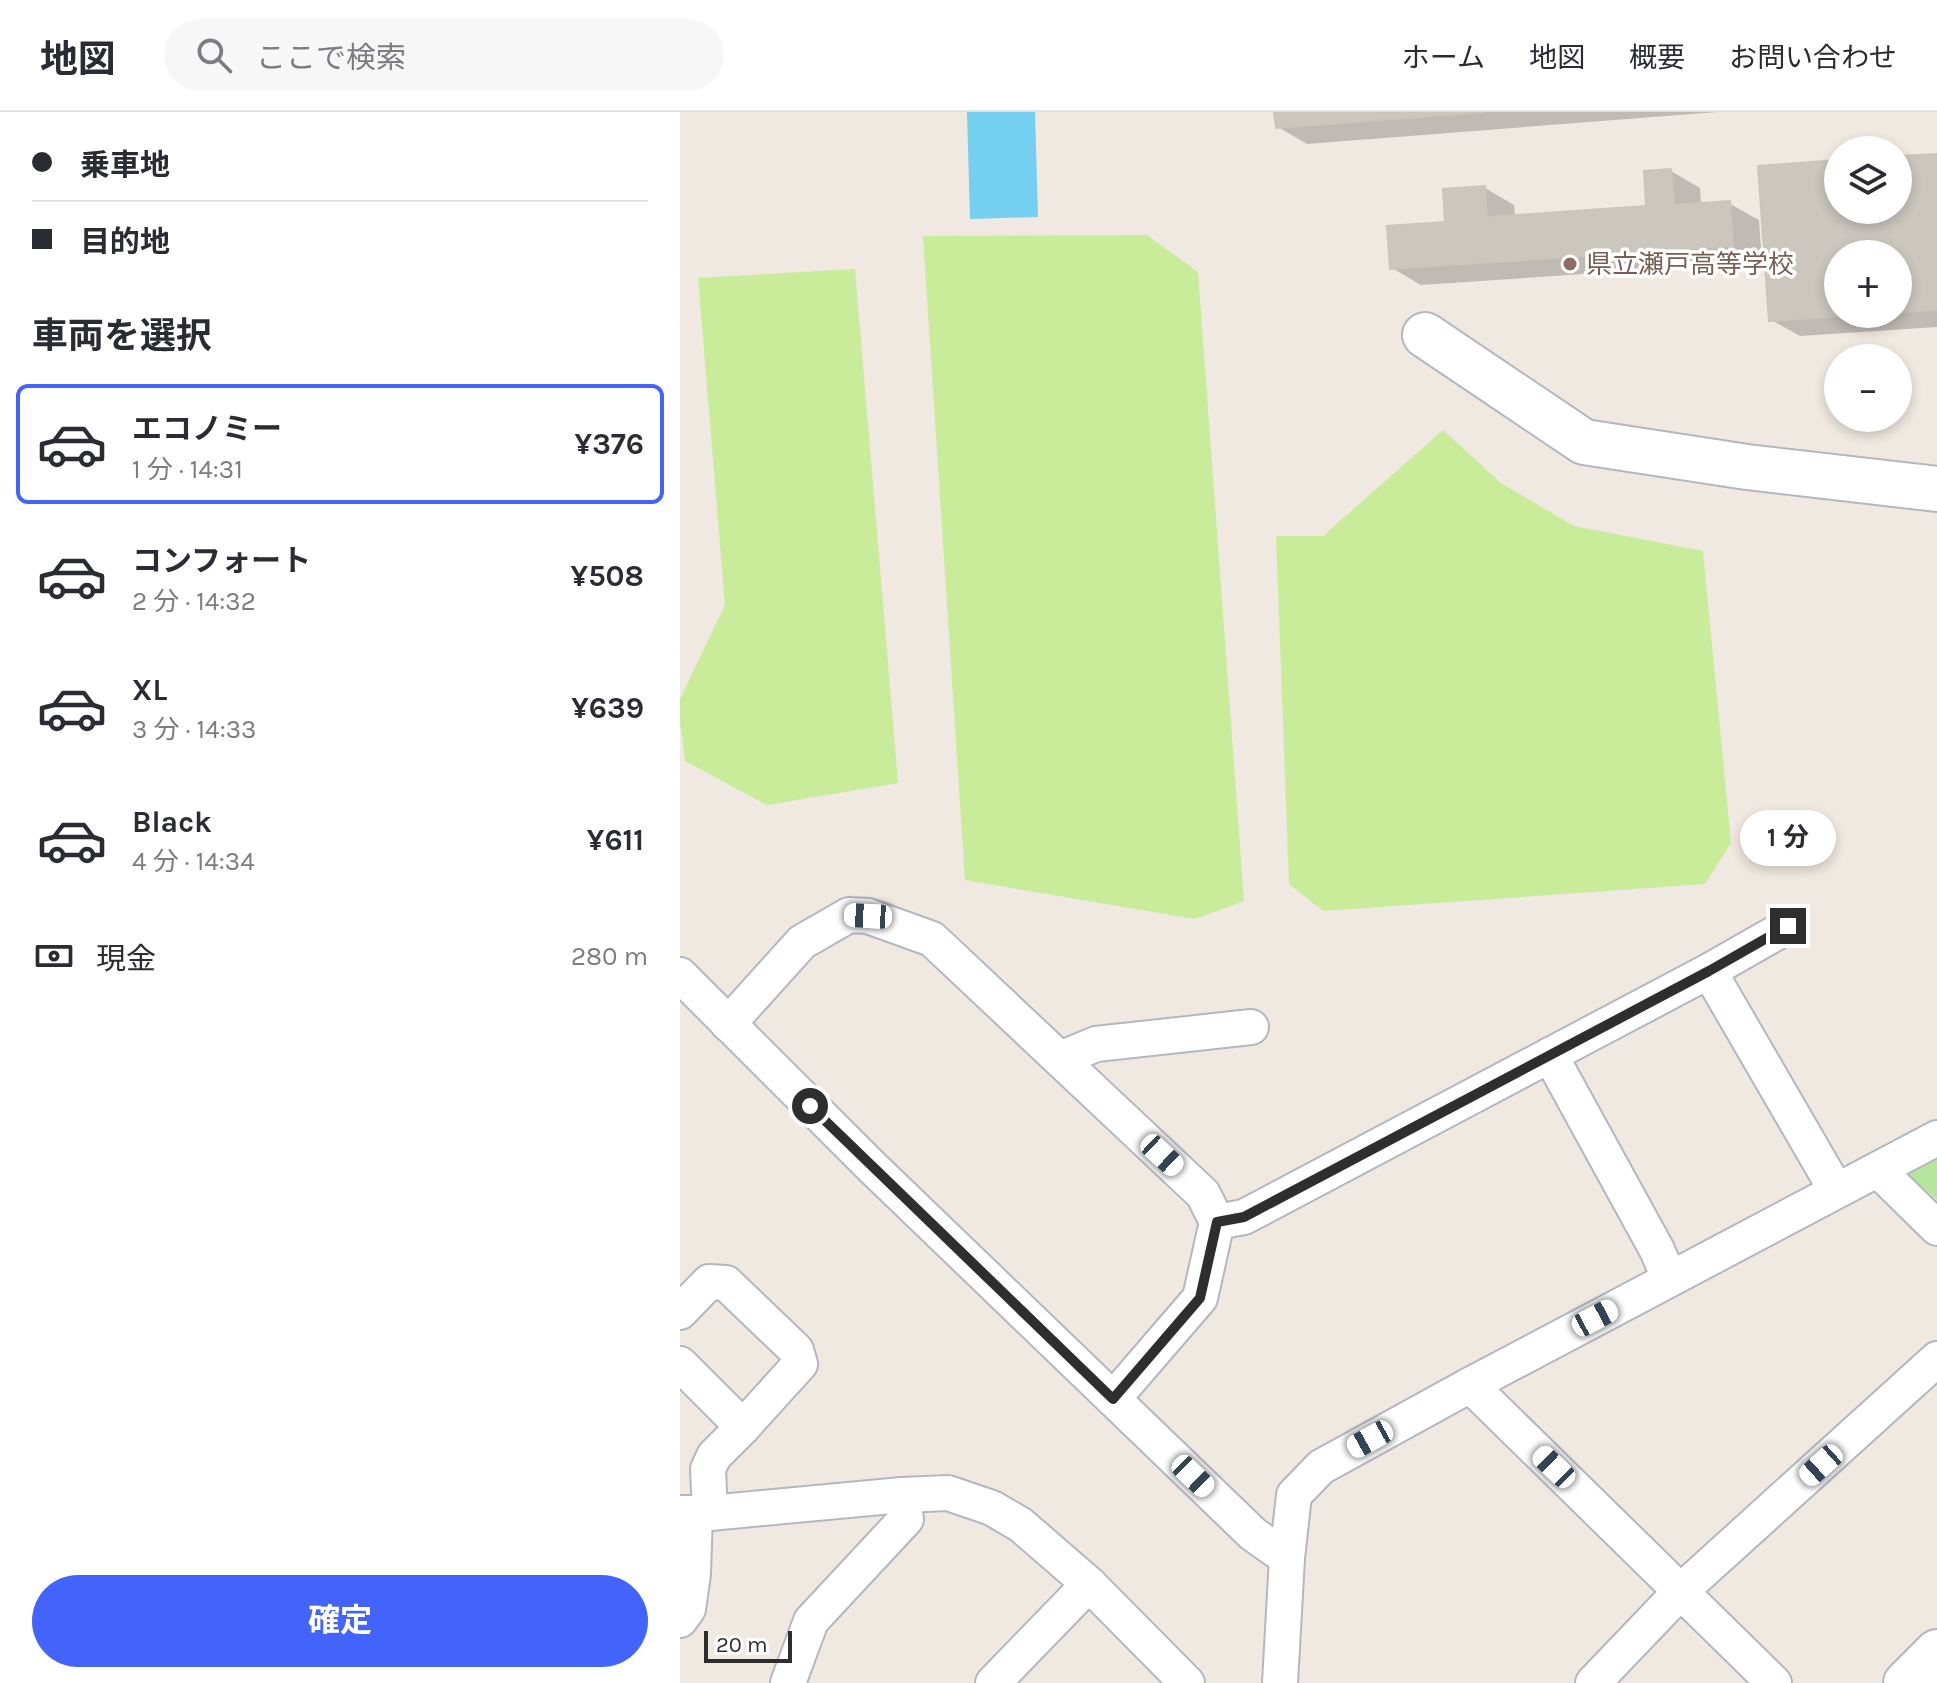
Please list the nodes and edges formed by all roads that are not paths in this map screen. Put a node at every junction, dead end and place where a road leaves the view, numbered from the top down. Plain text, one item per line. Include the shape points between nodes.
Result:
1 (1425, 335) dead end
2 (1937, 489) edge
3 (1788, 926) dead end
4 (1709, 971) junction
5 (680, 975) edge
6 (728, 1024) junction
7 (1251, 1027) dead end
8 (1550, 1055) junction
9 (1060, 1059) junction
10 (1937, 1138) edge
11 (1878, 1170) junction
12 (1836, 1190) junction
13 (1217, 1222) junction
14 (1937, 1228) edge
15 (1669, 1278) junction
16 (680, 1312) edge
17 (1937, 1359) edge
18 (680, 1364) edge
19 (1470, 1385) junction
20 (1113, 1399) junction
21 (743, 1427) junction
22 (902, 1495) junction
23 (695, 1513) edge
24 (1287, 1558) junction
25 (1089, 1584) junction
26 (1681, 1591) junction
27 (680, 1620) edge
28 (1937, 1652) edge
29 (788, 1683) edge
30 (993, 1683) edge
31 (1187, 1683) edge
32 (1280, 1683) edge
33 (1593, 1683) edge
34 (1774, 1683) edge
35 (1906, 1683) edge

1 - 2 street via 1584,442
3 - 4 street
4 - 8 street
4 - 12 street
5 - 6 street
6 - 9 street via 802,942 849,915 868,916 932,939
6 - 20 street
7 - 9 street via 1096,1044
8 - 13 street via 1244,1217
8 - 15 street
9 - 13 street via 1203,1194
10 - 11 street
11 - 12 street
11 - 14 street
12 - 15 street
13 - 20 street via 1200,1298
15 - 19 street
16 - 21 street via 709,1282 726,1283 796,1350 800,1364
17 - 26 street
18 - 21 street
19 - 24 street via 1321,1467 1294,1495
19 - 26 street
20 - 24 street via 1253,1534
21 - 23 street via 714,1456
22 - 23 street
22 - 25 street via 948,1493 992,1508 1021,1525
22 - 29 street via 906,1519 811,1621
23 - 27 street via 693,1574 688,1609
24 - 32 street
25 - 30 street
25 - 31 street
26 - 33 street
26 - 34 street
28 - 35 street

